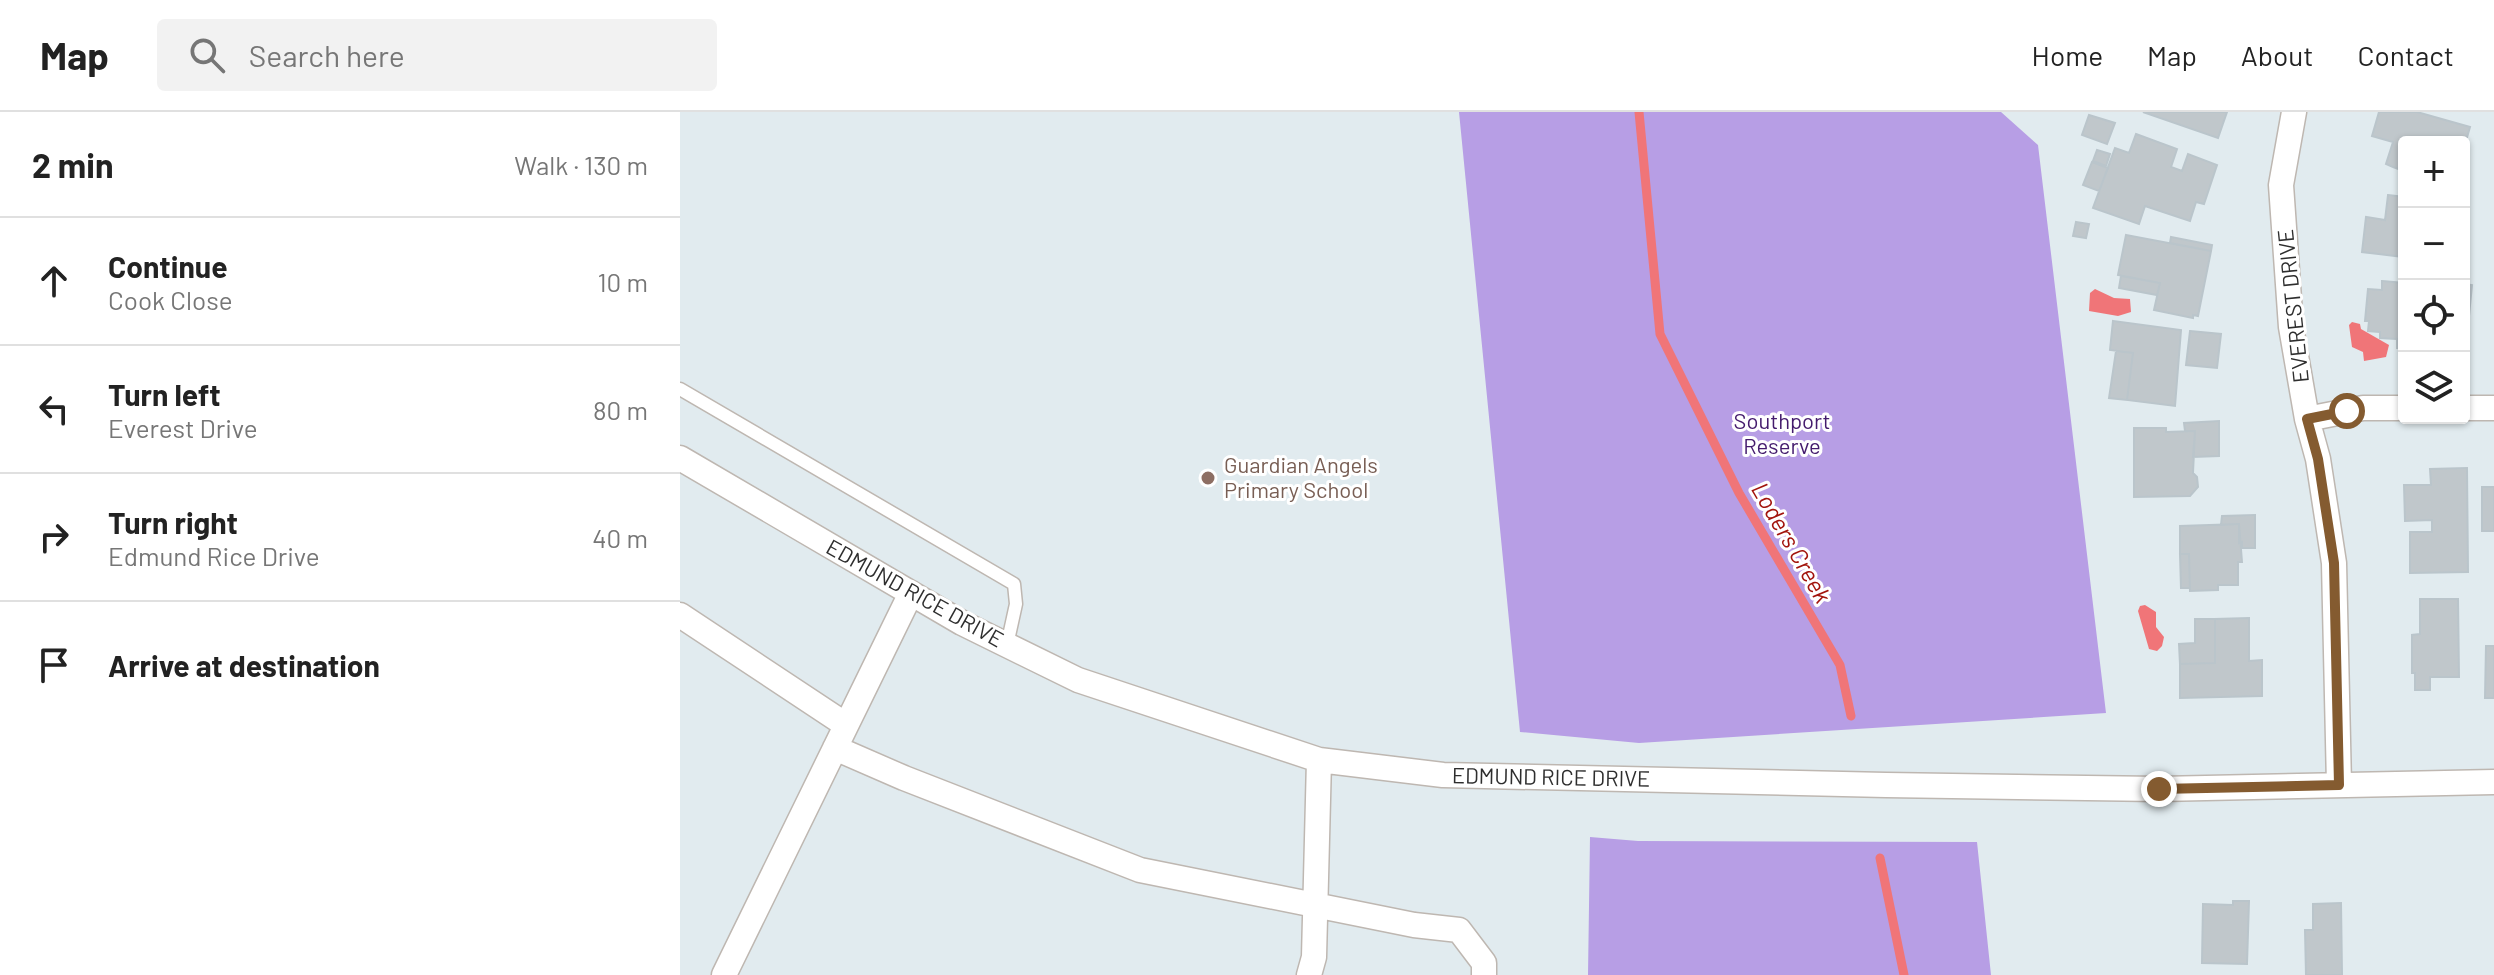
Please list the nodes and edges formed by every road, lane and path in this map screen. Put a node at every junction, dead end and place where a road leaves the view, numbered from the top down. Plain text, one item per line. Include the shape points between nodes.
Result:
1 (2294, 112) edge
2 (680, 389) edge
3 (2398, 408) edge
4 (2470, 408) edge
5 (2494, 408) edge
6 (2307, 419) junction
7 (680, 458) edge
8 (911, 593) junction
9 (680, 615) edge
10 (1007, 645) junction
11 (846, 725) junction
12 (835, 748) junction
13 (1319, 760) junction
14 (2494, 782) edge
15 (2339, 785) junction
16 (1315, 905) junction
17 (724, 975) edge
18 (1309, 975) edge
19 (1484, 975) edge

1 - 6 street, EVEREST DRIVE via 2281,185 2291,327
2 - 10 lane via 1014,584 1016,604
3 - 6 street via 2363,408
4 - 5 street
6 - 15 street, EVEREST DRIVE via 2334,563
7 - 8 street, EDMUND RICE DRIVE
8 - 10 street, EDMUND RICE DRIVE
8 - 11 street
9 - 11 street
10 - 13 street, EDMUND RICE DRIVE via 1078,680
11 - 12 street
12 - 16 street via 1140,870
12 - 17 street
13 - 15 street, EDMUND RICE DRIVE via 1457,775 2159,789
13 - 16 street
14 - 15 street, EDMUND RICE DRIVE
16 - 18 street
16 - 19 street via 1459,930 1484,963

